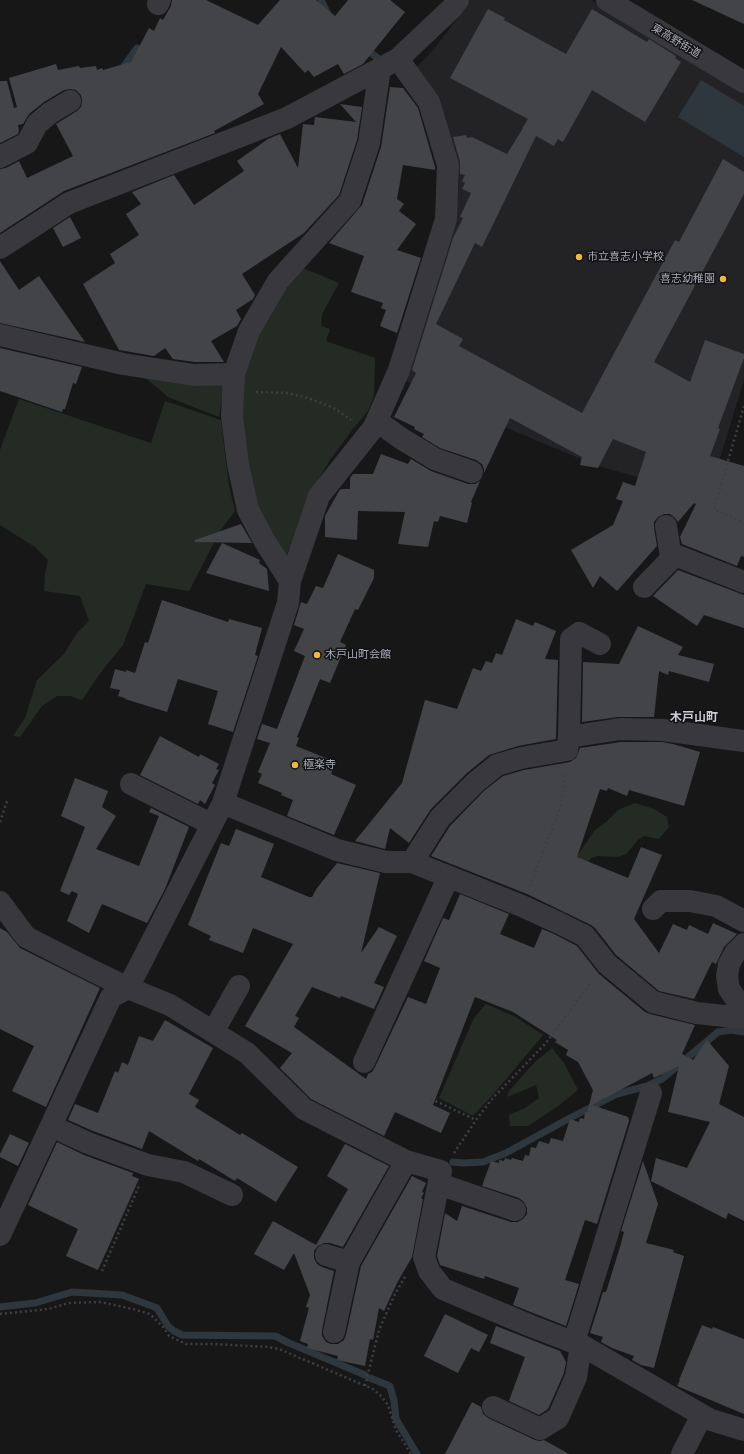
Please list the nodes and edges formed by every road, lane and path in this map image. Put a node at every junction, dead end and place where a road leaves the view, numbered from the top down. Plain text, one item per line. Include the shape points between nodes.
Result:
1 (458, 0) edge
2 (607, 0) edge
3 (389, 63) junction
4 (744, 82) edge
5 (70, 101) dead end
6 (0, 158) edge
7 (0, 248) edge
8 (0, 335) edge
9 (233, 383) junction
10 (744, 406) edge
11 (373, 427) junction
12 (472, 472) dead end
13 (744, 523) edge
14 (666, 526) dead end
15 (675, 554) junction
16 (290, 581) junction
17 (744, 582) edge
18 (644, 587) dead end
19 (600, 644) dead end
20 (744, 740) edge
21 (568, 744) junction
22 (131, 784) dead end
23 (7, 801) dead end
24 (223, 803) junction
25 (0, 822) edge
26 (211, 824) junction
27 (412, 862) junction
28 (448, 878) junction
29 (0, 902) edge
30 (522, 906) junction
31 (653, 909) dead end
32 (744, 921) edge
33 (744, 944) edge
34 (607, 964) junction
35 (239, 986) dead end
36 (128, 988) junction
37 (744, 1011) edge
38 (744, 1018) edge
39 (214, 1032) junction
40 (364, 1062) dead end
41 (651, 1093) dead end
42 (431, 1099) dead end
43 (476, 1120) junction
44 (51, 1126) junction
45 (406, 1162) junction
46 (148, 1165) junction
47 (440, 1178) junction
48 (232, 1195) dead end
49 (6, 1208) edge
50 (515, 1210) dead end
51 (0, 1236) edge
52 (326, 1255) dead end
53 (424, 1257) junction
54 (349, 1262) junction
55 (102, 1271) dead end
56 (0, 1314) edge
57 (334, 1332) dead end
58 (577, 1344) junction
59 (365, 1386) junction
60 (494, 1407) dead end
61 (702, 1415) junction
62 (744, 1430) edge
63 (411, 1454) edge
64 (682, 1454) edge

1 - 3 street
2 - 4 street, 東高野街道
3 - 7 street via 287,118 69,203
3 - 9 street via 369,143 350,202 278,281 249,331
3 - 11 street via 429,102 448,165 446,219 399,370
5 - 6 street via 50,112 37,124 27,142
8 - 9 street via 123,364
9 - 11 path via 308,398
9 - 16 street via 232,416 238,464 248,510
10 - 13 path via 714,509
11 - 12 street via 402,439 435,459
11 - 16 street via 319,496
14 - 15 street via 670,551
15 - 17 street
15 - 18 street
16 - 24 street via 288,603
19 - 21 street via 579,633 571,639
20 - 21 street via 663,730 620,729
21 - 27 street via 498,765 476,782 440,818
21 - 30 path via 564,790 559,811
22 - 26 street
23 - 25 path
24 - 26 street
24 - 27 street via 338,850 386,862
26 - 36 street
27 - 28 street
28 - 30 street
28 - 40 street
29 - 36 street via 26,937
30 - 34 street via 585,936
31 - 32 street via 661,901 690,901 716,906
33 - 37 street via 728,964 727,976 729,989
34 - 38 street via 653,1002 698,1013
34 - 43 path via 546,1043 491,1100
35 - 39 street
36 - 39 street via 170,1005
36 - 44 street via 111,997
39 - 45 street via 247,1054 304,1109
41 - 58 street
42 - 43 path
43 - 47 path
44 - 46 street
44 - 49 street
45 - 47 street
45 - 54 street
46 - 48 street via 184,1172
46 - 55 path
47 - 50 street
47 - 53 street
49 - 51 street
52 - 54 street
53 - 58 street via 429,1271 443,1289
53 - 59 path via 408,1272 394,1296 379,1330
54 - 57 street
56 - 59 path via 48,1309 69,1303 100,1302 150,1314 169,1336 186,1344 279,1349
58 - 60 street via 576,1377 558,1418 540,1429
58 - 61 street
59 - 63 path via 373,1389 388,1405 396,1430
61 - 62 street
61 - 64 street

